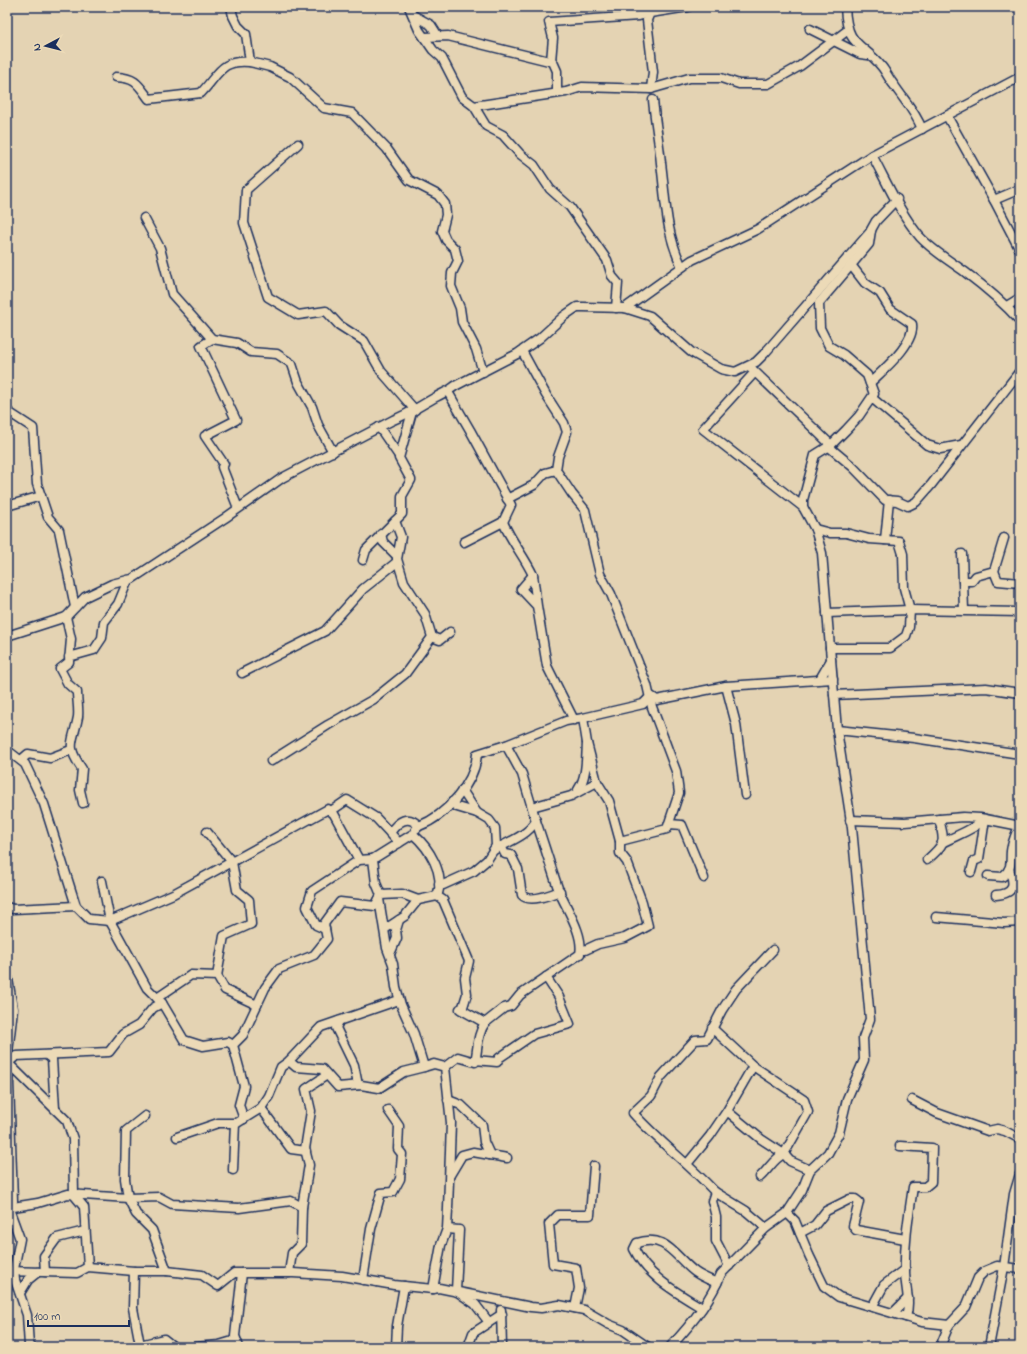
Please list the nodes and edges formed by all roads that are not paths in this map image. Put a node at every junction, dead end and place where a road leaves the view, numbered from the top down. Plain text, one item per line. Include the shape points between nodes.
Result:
1 (231, 7) edge
2 (409, 7) edge
3 (688, 7) edge
4 (845, 7) edge
5 (648, 10) edge
6 (414, 15) junction
7 (810, 29) dead end
8 (848, 30) junction
9 (438, 36) junction
10 (425, 37) junction
11 (836, 41) junction
12 (871, 56) junction
13 (551, 61) junction
14 (250, 62) junction
15 (116, 77) dead end
16 (1020, 77) edge
17 (651, 89) junction
18 (557, 93) junction
19 (653, 100) dead end
20 (474, 106) junction
21 (946, 116) junction
22 (922, 129) junction
23 (298, 144) dead end
24 (872, 155) junction
25 (1020, 189) edge
26 (897, 199) junction
27 (994, 200) junction
28 (144, 218) dead end
29 (871, 230) junction
30 (1020, 250) edge
31 (851, 265) junction
32 (682, 267) junction
33 (1020, 298) edge
34 (1007, 306) junction
35 (621, 308) junction
36 (1020, 321) edge
37 (212, 339) junction
38 (522, 351) junction
39 (752, 369) junction
40 (1020, 371) edge
41 (483, 372) junction
42 (870, 383) junction
43 (448, 392) junction
44 (872, 398) junction
45 (7, 411) edge
46 (413, 411) junction
47 (379, 427) junction
48 (829, 445) junction
49 (962, 445) junction
50 (333, 452) junction
51 (399, 456) junction
52 (556, 470) junction
53 (40, 496) junction
54 (507, 498) junction
55 (889, 500) junction
56 (7, 506) edge
57 (803, 507) junction
58 (238, 508) junction
59 (395, 521) junction
60 (502, 522) junction
61 (815, 529) junction
62 (381, 534) junction
63 (1004, 538) dead end
64 (885, 540) junction
65 (464, 542) dead end
66 (962, 554) dead end
67 (397, 559) junction
68 (363, 560) dead end
69 (994, 571) junction
70 (533, 575) junction
71 (128, 580) junction
72 (963, 581) junction
73 (1020, 582) edge
74 (537, 606) junction
75 (75, 608) junction
76 (910, 610) junction
77 (964, 610) junction
78 (1020, 612) edge
79 (827, 613) junction
80 (66, 617) junction
81 (450, 632) dead end
82 (7, 636) edge
83 (432, 638) junction
84 (830, 648) junction
85 (70, 657) junction
86 (831, 660) junction
87 (242, 673) dead end
88 (820, 679) junction
89 (833, 679) junction
90 (726, 686) junction
91 (1020, 693) edge
92 (834, 695) junction
93 (651, 696) junction
94 (583, 718) junction
95 (574, 720) junction
96 (837, 730) junction
97 (587, 743) junction
98 (506, 745) junction
99 (7, 750) edge
100 (71, 750) junction
101 (1020, 754) edge
102 (21, 760) junction
103 (271, 761) dead end
104 (597, 782) junction
105 (462, 790) junction
106 (576, 792) junction
107 (745, 794) dead end
108 (452, 802) junction
109 (83, 803) dead end
110 (532, 807) junction
111 (330, 811) junction
112 (477, 813) junction
113 (939, 819) junction
114 (985, 819) junction
115 (850, 820) junction
116 (536, 821) junction
117 (669, 824) junction
118 (419, 826) junction
119 (1020, 826) edge
120 (207, 832) dead end
121 (390, 833) junction
122 (413, 834) junction
123 (620, 841) junction
124 (399, 843) junction
125 (942, 843) junction
126 (497, 848) junction
127 (373, 859) junction
128 (359, 860) junction
129 (927, 860) dead end
130 (232, 862) junction
131 (1009, 869) junction
132 (971, 872) dead end
133 (988, 876) dead end
134 (704, 878) dead end
135 (102, 881) dead end
136 (439, 884) junction
137 (560, 891) junction
138 (996, 895) dead end
139 (436, 896) junction
140 (380, 897) junction
141 (418, 900) junction
142 (76, 906) junction
143 (7, 907) edge
144 (936, 916) dead end
145 (399, 920) junction
146 (110, 922) junction
147 (1020, 922) edge
148 (325, 929) junction
149 (385, 929) junction
150 (581, 948) junction
151 (772, 950) dead end
152 (390, 954) junction
153 (7, 973) edge
154 (217, 976) junction
155 (546, 977) junction
156 (7, 984) edge
157 (399, 1000) junction
158 (160, 1001) junction
159 (257, 1005) junction
160 (339, 1021) junction
161 (485, 1023) junction
162 (712, 1028) junction
163 (233, 1045) junction
164 (48, 1056) junction
165 (475, 1060) junction
166 (289, 1061) junction
167 (8, 1062) edge
168 (753, 1066) junction
169 (424, 1067) junction
170 (445, 1067) junction
171 (327, 1075) junction
172 (358, 1085) junction
173 (448, 1100) junction
174 (912, 1100) dead end
175 (261, 1108) junction
176 (55, 1109) junction
177 (388, 1110) dead end
178 (727, 1111) junction
179 (145, 1116) dead end
180 (244, 1118) junction
181 (236, 1123) junction
182 (177, 1137) dead end
183 (1020, 1139) edge
184 (900, 1146) dead end
185 (306, 1151) junction
186 (784, 1154) junction
187 (490, 1155) junction
188 (507, 1158) dead end
189 (687, 1164) junction
190 (594, 1166) dead end
191 (233, 1170) dead end
192 (810, 1170) junction
193 (1020, 1174) edge
194 (449, 1177) junction
195 (760, 1177) dead end
196 (715, 1192) junction
197 (74, 1195) junction
198 (128, 1198) junction
199 (302, 1207) junction
200 (8, 1209) edge
201 (787, 1213) junction
202 (766, 1228) junction
203 (447, 1229) junction
204 (85, 1231) junction
205 (800, 1233) junction
206 (905, 1239) junction
207 (729, 1266) junction
208 (88, 1267) junction
209 (1004, 1267) junction
210 (905, 1269) junction
211 (1020, 1269) edge
212 (11, 1271) edge
213 (134, 1271) junction
214 (167, 1271) junction
215 (42, 1272) junction
216 (242, 1273) junction
217 (289, 1273) junction
218 (362, 1280) junction
219 (718, 1284) junction
220 (404, 1286) junction
221 (433, 1289) junction
222 (456, 1291) junction
223 (20, 1293) junction
224 (908, 1298) junction
225 (501, 1301) junction
226 (872, 1307) junction
227 (575, 1308) junction
228 (702, 1308) junction
229 (893, 1313) junction
230 (502, 1314) junction
231 (906, 1317) junction
232 (488, 1321) junction
233 (949, 1325) junction
234 (238, 1343) edge
235 (32, 1347) edge
236 (174, 1347) edge
237 (195, 1347) edge
238 (396, 1347) edge
239 (468, 1347) edge
240 (502, 1347) edge
241 (648, 1347) edge
242 (670, 1347) edge
243 (940, 1347) edge
244 (989, 1347) edge

1 - 14 street via 238,26 246,34
2 - 6 street
3 - 5 street
4 - 8 street
5 - 13 street via 624,18 549,22 553,38
5 - 17 street via 653,72
6 - 9 street via 431,25
6 - 10 street via 419,30
7 - 11 street
8 - 11 street
8 - 12 street via 853,40
9 - 10 street
9 - 13 street via 494,46 504,51
10 - 20 street via 442,58 462,97
11 - 12 street via 860,54
11 - 17 street via 768,84 739,84 722,78 689,78
12 - 22 street via 907,101
13 - 18 street via 557,71
14 - 15 street via 236,60 225,65 201,93 149,99 129,78
14 - 41 street via 270,67 290,78 324,108 352,114 387,149 409,180 438,195 445,204 446,215 442,231 446,240 455,249 458,261 452,273 451,286 460,308 462,322 476,349
16 - 21 street
17 - 18 street via 582,87
18 - 20 street
19 - 32 street via 664,206 674,250
20 - 35 street via 486,126 509,140 520,154 534,165 550,189 575,214 607,260 612,276 618,283
21 - 22 street
21 - 27 street
22 - 24 street
23 - 46 street via 246,190 244,223 268,297 298,315 326,311 339,325 364,341 381,372
24 - 26 street
24 - 32 street via 758,228
25 - 27 street
26 - 29 street
26 - 34 street via 920,236 937,253
27 - 30 street
28 - 37 street via 160,248 172,294
29 - 31 street via 870,244
29 - 39 street
31 - 42 street via 819,303 820,328 829,346 867,374
31 - 42 street via 865,283 880,293 890,309 912,324 913,331 903,350
32 - 35 street
33 - 34 street
34 - 36 street
35 - 38 street via 577,307
35 - 39 street via 650,316 690,352 721,369 735,372
37 - 50 street via 237,343 251,352 277,354 292,364 318,425
37 - 58 street via 201,346 236,420 205,436 224,464 222,467
38 - 41 street
38 - 52 street via 567,432
39 - 48 street
39 - 57 street via 703,429
40 - 49 street
41 - 43 street
42 - 44 street via 874,394
43 - 46 street
43 - 54 street
44 - 48 street via 859,416
44 - 49 street via 927,445 940,449
45 - 53 street via 33,428
46 - 47 street
46 - 51 street
47 - 50 street
47 - 51 street
48 - 55 street via 885,500
48 - 57 street via 816,455
49 - 55 street via 916,502 908,506
50 - 58 street via 282,478
51 - 59 street via 411,480 402,496 402,514
52 - 54 street via 545,473 534,485
52 - 93 street via 585,510 600,574 611,594
53 - 56 street
53 - 75 street via 48,517 59,530
54 - 60 street via 511,505
55 - 64 street
57 - 61 street
58 - 71 street
59 - 62 street
59 - 67 street via 401,537
60 - 65 street
60 - 70 street
61 - 64 street
61 - 79 street via 822,553
62 - 67 street via 383,542
62 - 68 street via 366,550
63 - 69 street
64 - 76 street via 899,541 903,554 904,588
66 - 72 street
67 - 83 street via 404,582 425,614
67 - 87 street via 363,589 325,631
69 - 72 street via 976,576 972,581
69 - 73 street via 998,581
70 - 74 street via 538,598
70 - 74 street via 521,588
71 - 75 street via 112,584 85,597
71 - 85 street via 118,604 104,622 102,638 94,650
72 - 77 street
74 - 95 street via 547,666
75 - 80 street
76 - 77 street
76 - 79 street
76 - 84 street via 906,636 890,648
77 - 78 street
79 - 84 street
80 - 82 street
80 - 85 street via 71,639
81 - 83 street via 440,640
83 - 103 street via 405,674 374,699
84 - 86 street
85 - 100 street via 69,662 60,668 68,684 77,692 78,715
86 - 88 street
86 - 89 street
88 - 89 street
88 - 90 street
89 - 92 street
90 - 93 street via 657,700
90 - 107 street via 736,724
91 - 92 street via 986,688
92 - 96 street
93 - 94 street via 639,706
93 - 117 street via 652,707 676,771 678,785 679,793
94 - 95 street
94 - 97 street
95 - 98 street
96 - 101 street via 914,738
96 - 115 street
97 - 104 street
97 - 106 street via 582,785
98 - 105 street via 477,754 472,775
98 - 110 street via 522,774
99 - 102 street
100 - 102 street via 50,758 28,754
100 - 109 street via 82,769 80,790
102 - 142 street via 26,764 44,804
104 - 106 street
104 - 123 street via 609,801
105 - 108 street
105 - 112 street
106 - 110 street via 571,796
108 - 112 street via 457,807
108 - 118 street via 428,822
110 - 116 street
111 - 121 street via 347,800 376,818
111 - 128 street
111 - 130 street via 328,809
112 - 126 street via 489,820 495,828
113 - 114 street
113 - 115 street via 905,822
113 - 125 street via 944,838
114 - 119 street
114 - 125 street via 976,828
114 - 132 street via 979,859 974,861
115 - 192 street via 870,1019 863,1038 864,1060 846,1099 839,1133 828,1153
116 - 126 street via 520,836
116 - 137 street
117 - 123 street via 667,829
117 - 134 street via 682,825
118 - 121 street via 414,820 401,821
118 - 122 street
119 - 131 street via 1011,851
120 - 130 street
121 - 124 street
122 - 124 street
122 - 136 street via 432,857 437,867
123 - 150 street via 620,853 627,862 648,926 626,938 598,944 585,950
124 - 127 street
125 - 129 street
126 - 136 street via 474,871 443,885
126 - 137 street via 511,855 518,869 524,897 531,899
127 - 128 street
127 - 140 street
128 - 148 street via 312,891 307,907 316,925
130 - 146 street via 173,894
130 - 154 street via 237,890 249,900 251,924 224,936
131 - 133 street via 1002,877
131 - 138 street via 1013,883 1011,889 1003,895
135 - 146 street
136 - 139 street
137 - 150 street
139 - 141 street
139 - 161 street via 443,900 469,960 465,978 467,994 461,1010
140 - 141 street via 402,894
140 - 148 street via 375,906 340,902 324,924
140 - 149 street
141 - 145 street
142 - 143 street via 13,909
142 - 146 street via 89,919
144 - 147 street via 1004,923
145 - 149 street
145 - 152 street
146 - 158 street via 147,988
148 - 159 street via 327,939 314,955 279,969 265,988
149 - 152 street
150 - 155 street via 580,954
151 - 162 street via 736,989
152 - 157 street
153 - 156 street
154 - 158 street via 191,975
154 - 159 street via 225,990
155 - 161 street via 520,995 511,1006 504,1008
155 - 165 street via 559,997 570,1024 534,1034 497,1062
156 - 167 street via 13,1009
157 - 160 street
157 - 169 street via 414,1034
158 - 163 street via 184,1040 203,1046 228,1042
158 - 164 street via 139,1026 123,1034 109,1052
159 - 163 street via 243,1036
160 - 166 street via 320,1026
160 - 172 street via 336,1028 354,1065
161 - 165 street via 479,1032
162 - 168 street
162 - 189 street via 707,1039 695,1040 675,1060 661,1077 651,1096 633,1113
163 - 180 street via 244,1086 239,1105
164 - 167 street via 16,1056
164 - 176 street via 52,1059
165 - 170 street via 458,1057
166 - 171 street via 296,1067 322,1069
166 - 175 street via 281,1067
167 - 176 street
167 - 200 street via 13,1201
168 - 178 street
168 - 186 street via 804,1100 807,1106 808,1112
169 - 170 street via 434,1064
169 - 172 street via 404,1072 379,1088
170 - 173 street
171 - 172 street via 338,1087
171 - 185 street via 306,1089 311,1111
173 - 187 street via 461,1105 482,1124 484,1142
173 - 194 street via 451,1123
174 - 183 street via 937,1113 988,1131 1005,1131
175 - 180 street
175 - 185 street via 291,1149
176 - 197 street via 67,1121 73,1139
177 - 218 street via 399,1126 398,1149 402,1154 400,1179 393,1192 381,1193 371,1229
178 - 186 street
178 - 189 street
179 - 198 street via 126,1131 125,1179
180 - 181 street
181 - 182 street via 218,1123
181 - 191 street
184 - 206 street via 932,1148 931,1182 925,1187 913,1187
185 - 199 street via 309,1165
186 - 192 street via 790,1161
186 - 195 street via 777,1157
187 - 188 street
187 - 194 street via 473,1152 462,1155
189 - 196 street
190 - 227 street via 590,1215 558,1215 549,1224 553,1264 576,1268 579,1288
192 - 201 street via 802,1190
193 - 209 street via 1014,1194
194 - 203 street
196 - 202 street via 746,1211
196 - 207 street via 712,1201 716,1217 716,1241
197 - 198 street
197 - 200 street via 68,1194
197 - 204 street via 84,1207
198 - 199 street via 159,1197 172,1204 239,1208 291,1201
198 - 214 street via 136,1214 152,1230
199 - 217 street via 301,1244 292,1253
200 - 212 street via 20,1239
201 - 202 street
201 - 205 street via 796,1221
202 - 207 street
203 - 221 street via 441,1245
203 - 222 street via 460,1230
204 - 208 street
204 - 215 street via 57,1238 44,1256
205 - 206 street via 816,1225 826,1211 855,1199 859,1202 853,1226 856,1230
205 - 226 street via 824,1286 838,1297
206 - 210 street
207 - 219 street via 721,1274
208 - 213 street
208 - 215 street via 77,1273
209 - 211 street
209 - 233 street via 997,1266 985,1271 978,1278 966,1308
209 - 244 street
210 - 224 street
210 - 226 street via 884,1285
212 - 215 street
212 - 223 street
213 - 214 street
213 - 236 street via 132,1308 140,1345 164,1339
214 - 216 street via 202,1275 218,1286 234,1273
215 - 223 street via 28,1280
216 - 217 street
216 - 234 street via 235,1336
217 - 218 street
218 - 220 street
219 - 228 street
219 - 228 street via 697,1273 665,1244 646,1240 637,1243 634,1249 650,1272
220 - 221 street
220 - 238 street
221 - 222 street
222 - 225 street
222 - 232 street via 475,1304
223 - 235 street via 27,1315 29,1346
224 - 229 street
224 - 231 street
225 - 227 street via 541,1308 559,1305
225 - 230 street
226 - 229 street
227 - 241 street via 623,1330
228 - 242 street via 692,1324
229 - 231 street
230 - 232 street
230 - 240 street
231 - 233 street
232 - 239 street via 473,1333
233 - 243 street
234 - 237 street

